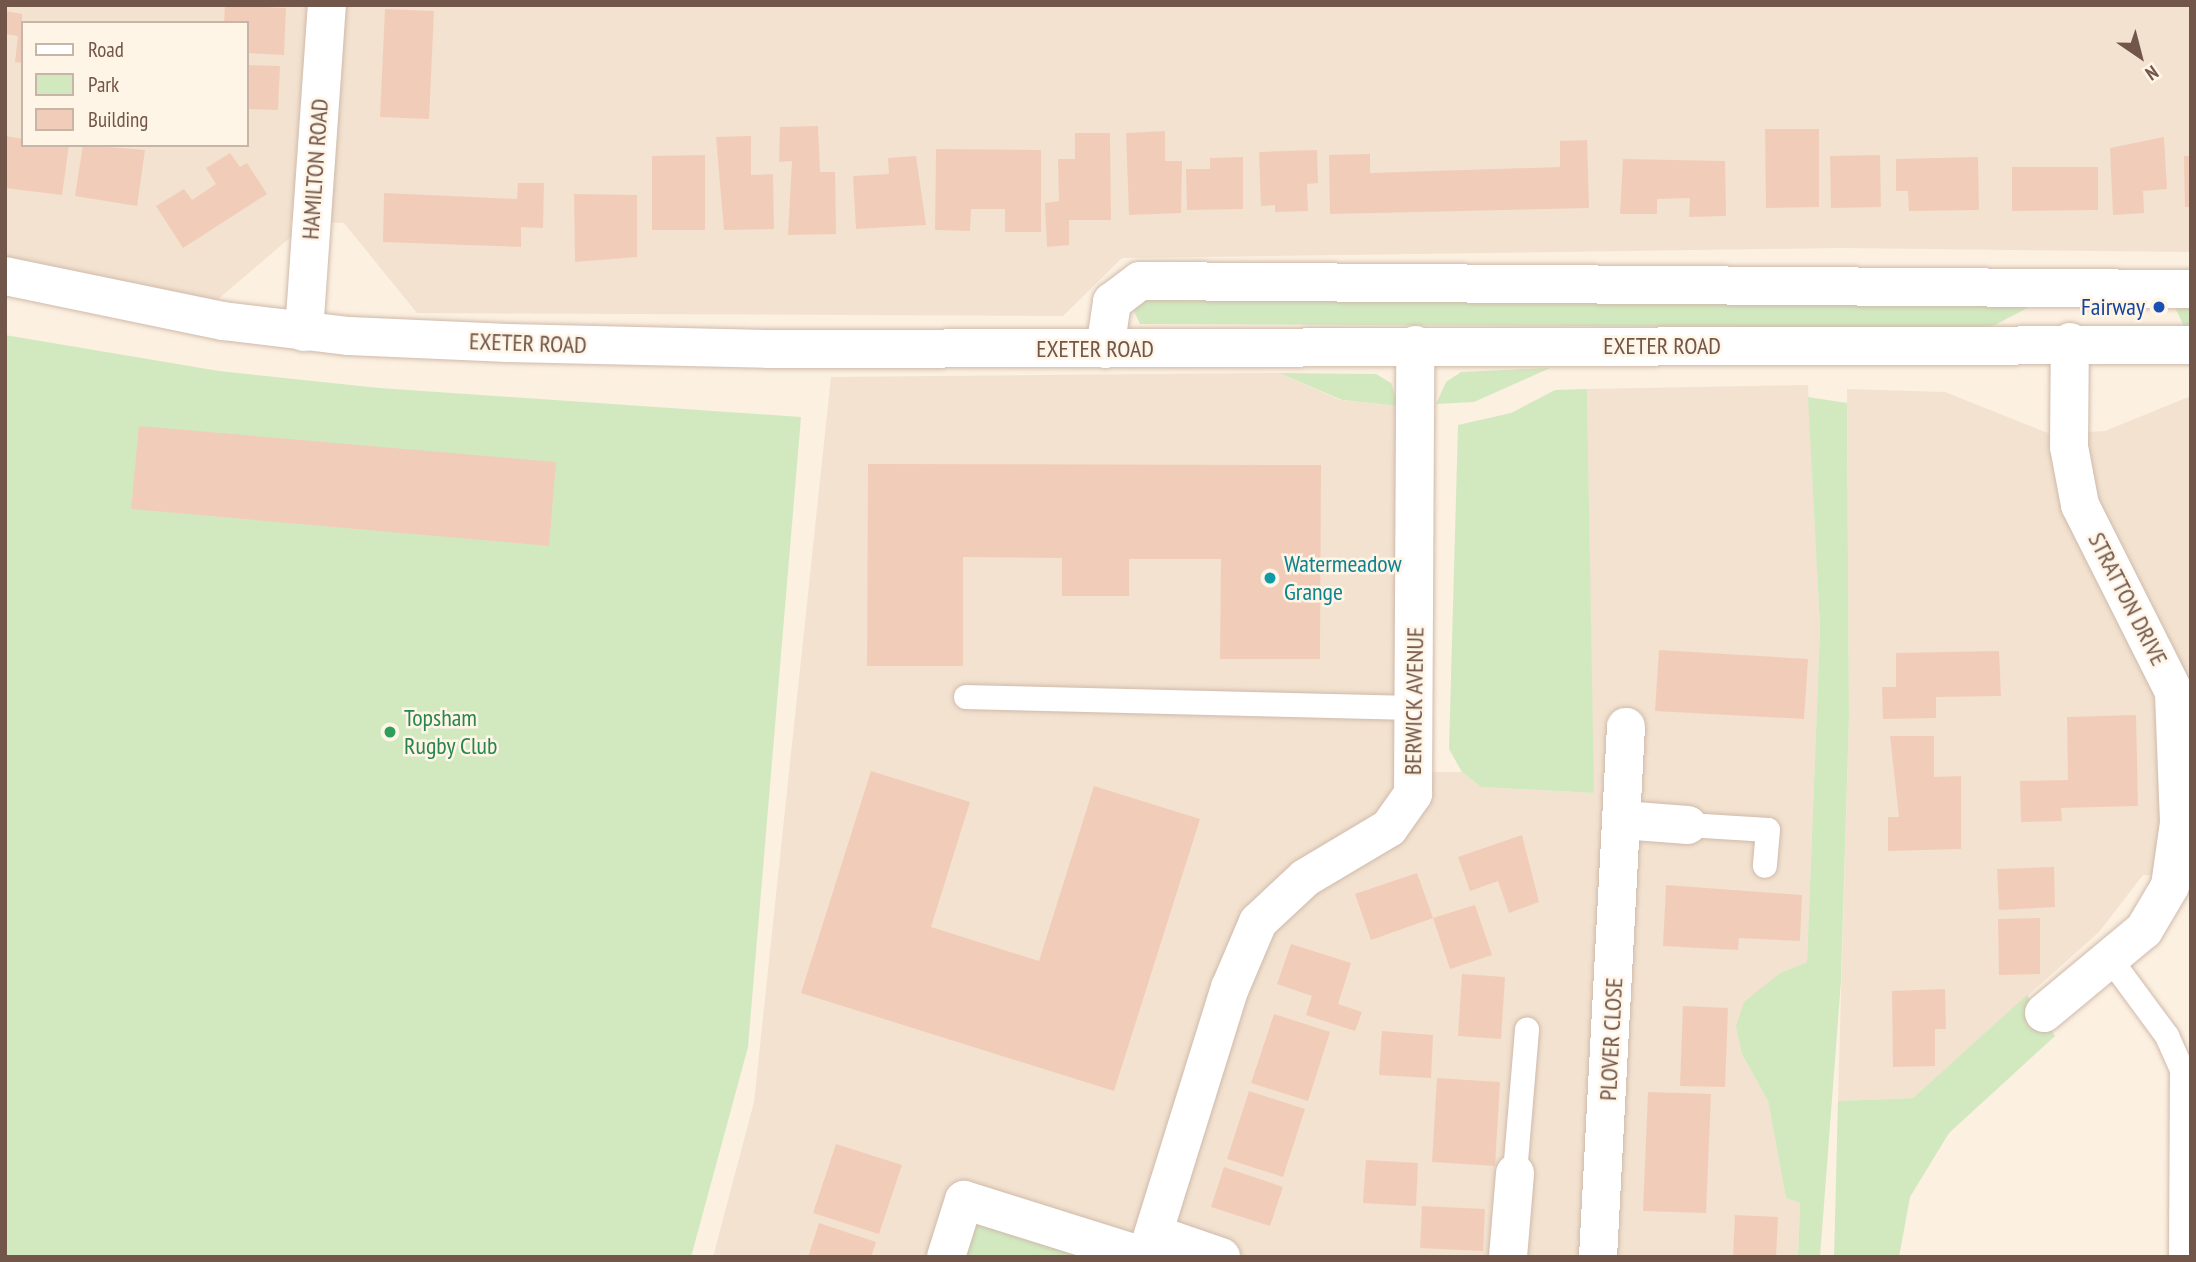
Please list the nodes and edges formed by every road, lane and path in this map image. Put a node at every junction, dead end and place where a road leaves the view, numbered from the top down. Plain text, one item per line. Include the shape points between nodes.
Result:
1 (327, 5) edge
2 (5, 276) edge
3 (2191, 289) edge
4 (304, 332) junction
5 (2070, 342) junction
6 (1415, 345) junction
7 (2191, 345) edge
8 (1105, 349) junction
9 (2182, 692) edge
10 (966, 697) dead end
11 (1412, 708) junction
12 (1626, 727) dead end
13 (1622, 820) junction
14 (1688, 825) joint
15 (1765, 866) dead end
16 (2111, 960) junction
17 (2044, 1013) dead end
18 (1527, 1029) dead end
19 (1515, 1173) joint
20 (1148, 1249) edge
21 (946, 1257) edge
22 (1221, 1257) edge
23 (1508, 1257) edge
24 (1598, 1257) edge
25 (2181, 1257) edge

1 - 4 street, HAMILTON ROAD
2 - 4 street, EXETER ROAD
3 - 8 street via 1140,281 1112,302
4 - 8 street, EXETER ROAD via 767,349
5 - 6 street, EXETER ROAD
5 - 7 street, EXETER ROAD
5 - 9 street, STRATTON DRIVE via 2069,447 2080,505
6 - 8 street, EXETER ROAD
6 - 11 street, BERWICK AVENUE
9 - 16 street, STRATTON DRIVE via 2179,823 2170,886 2144,930
10 - 11 lane
11 - 20 street, BERWICK AVENUE via 1413,794 1389,828 1305,878 1258,922 1230,988
12 - 13 street, PLOVER CLOSE
13 - 14 street
13 - 24 street, PLOVER CLOSE
14 - 15 lane via 1768,830
16 - 17 street, STRATTON DRIVE
16 - 25 lane via 2167,1036 2182,1069
18 - 19 lane
19 - 23 street
20 - 21 street via 964,1200
20 - 22 street

